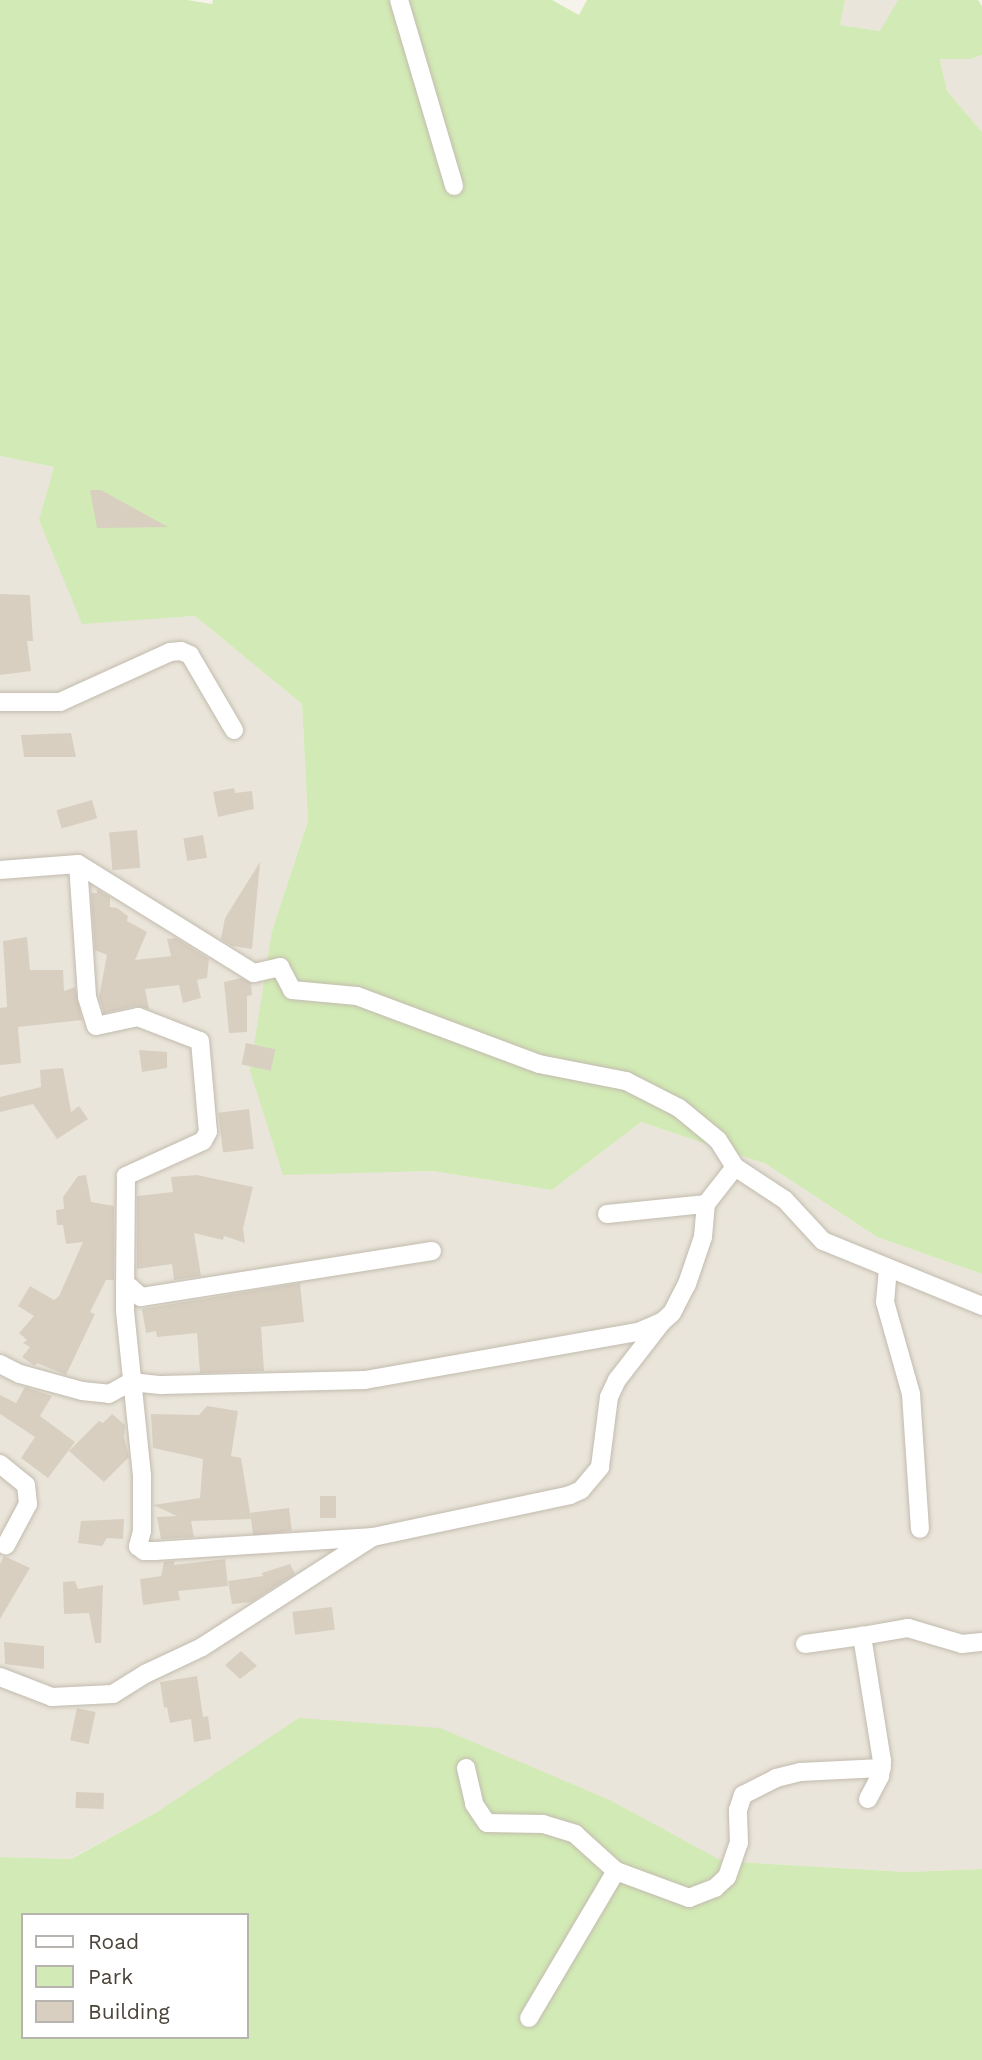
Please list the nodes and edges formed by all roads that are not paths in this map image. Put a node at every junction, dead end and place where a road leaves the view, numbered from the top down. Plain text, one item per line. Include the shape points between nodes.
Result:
1 (399, 0) edge
2 (454, 186) dead end
3 (0, 702) edge
4 (234, 730) dead end
5 (78, 864) junction
6 (0, 870) edge
7 (735, 1167) junction
8 (706, 1204) junction
9 (607, 1214) dead end
10 (432, 1251) dead end
11 (888, 1268) junction
12 (125, 1289) junction
13 (982, 1306) edge
14 (662, 1322) junction
15 (0, 1364) edge
16 (131, 1382) junction
17 (0, 1464) edge
18 (920, 1529) dead end
19 (373, 1537) junction
20 (6, 1545) dead end
21 (862, 1636) junction
22 (982, 1642) edge
23 (805, 1644) dead end
24 (0, 1677) edge
25 (466, 1768) dead end
26 (882, 1768) junction
27 (868, 1798) dead end
28 (616, 1871) junction
29 (529, 2018) dead end

1 - 2 street
3 - 4 street via 60,702 181,651 190,656
5 - 6 street
5 - 7 street via 254,973 280,967 292,990 357,996 539,1064 626,1081 679,1108 718,1140
5 - 12 street via 87,997 96,1026 138,1017 200,1041 208,1132 203,1142 126,1176
7 - 8 street
7 - 11 street via 785,1200 823,1241
8 - 9 street
8 - 14 street via 703,1237 687,1284
10 - 12 street via 141,1297 130,1287
11 - 13 street
11 - 18 street via 886,1302 911,1394
12 - 16 street
14 - 16 street via 638,1332 365,1380
14 - 19 street via 617,1380 605,1416 600,1467 581,1490
15 - 16 street via 82,1391 109,1394
16 - 19 street via 142,1475 138,1546 144,1551
17 - 20 street via 26,1485 28,1504
19 - 24 street via 202,1647 113,1694 52,1697
21 - 22 street via 908,1628 962,1644
21 - 23 street
21 - 26 street
25 - 28 street via 474,1804 488,1824 543,1824 575,1834
26 - 27 street
26 - 28 street via 800,1772 743,1795 738,1843 727,1877 715,1888 689,1898
28 - 29 street

